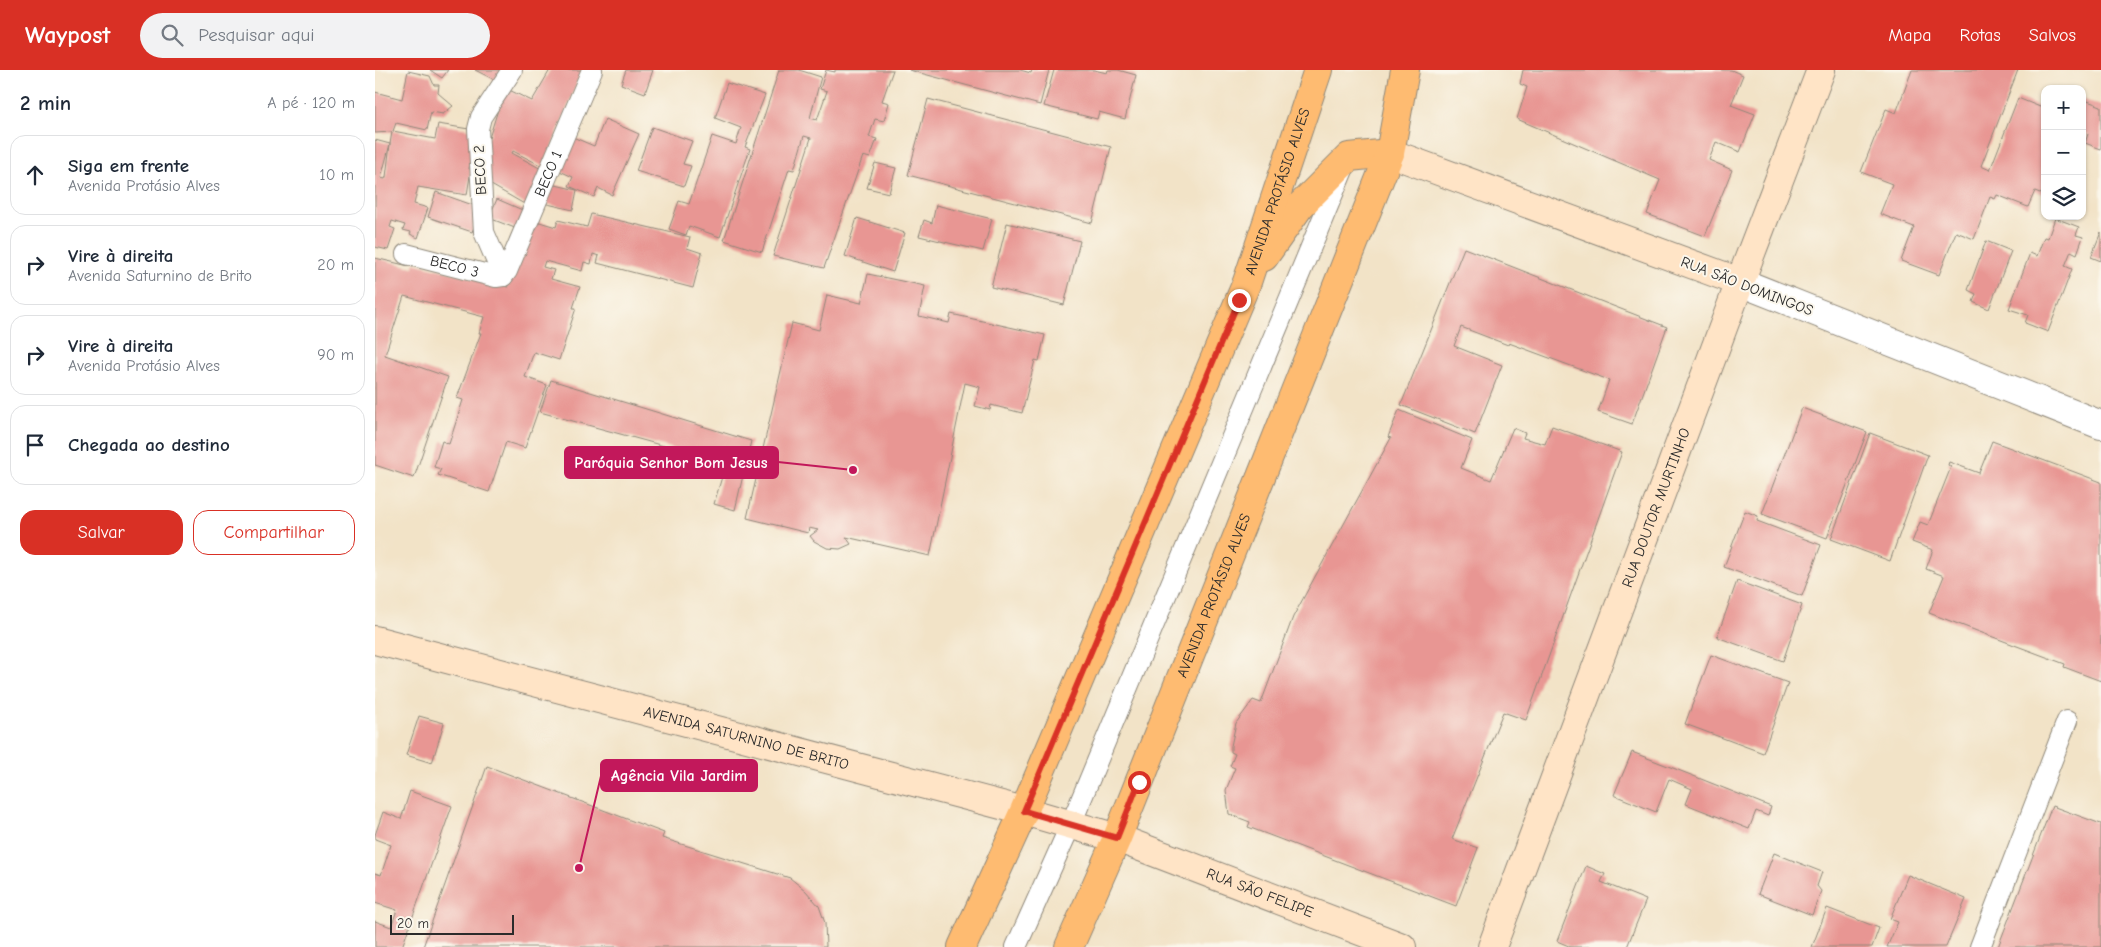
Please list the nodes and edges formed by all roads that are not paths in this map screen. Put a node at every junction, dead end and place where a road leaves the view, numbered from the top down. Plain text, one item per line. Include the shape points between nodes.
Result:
1 (512, 70) edge
2 (592, 70) edge
3 (1318, 70) edge
4 (1405, 70) edge
5 (1821, 70) edge
6 (1391, 153) junction
7 (1349, 157) junction
8 (406, 254) dead end
9 (503, 276) junction
10 (1247, 282) junction
11 (1740, 282) junction
12 (2101, 425) edge
13 (375, 640) edge
14 (2067, 721) dead end
15 (1024, 811) junction
16 (1071, 824) junction
17 (1117, 838) junction
18 (962, 947) edge
19 (1015, 947) edge
20 (1069, 947) edge
21 (1402, 947) edge
22 (1492, 947) edge
23 (1981, 947) edge

1 - 9 lane, BECO 2 via 478,123 484,232
2 - 9 lane, BECO 1
3 - 10 main road, AVENIDA PROTÁSIO ALVES
4 - 6 main road, AVENIDA PROTÁSIO ALVES
5 - 11 street, RUA DOUTOR MURTINHO
6 - 7 main road
6 - 11 street, RUA SÃO DOMINGOS
6 - 17 main road, AVENIDA PROTÁSIO ALVES
7 - 10 main road via 1300,206
7 - 16 lane
8 - 9 lane, BECO 3
10 - 15 main road, AVENIDA PROTÁSIO ALVES
11 - 12 street, RUA SÃO DOMINGOS
11 - 22 street, RUA DOUTOR MURTINHO
13 - 15 street, AVENIDA SATURNINO DE BRITO
14 - 23 lane
15 - 16 street, AVENIDA SATURNINO DE BRITO
15 - 18 main road, AVENIDA PROTÁSIO ALVES
16 - 17 street, AVENIDA SATURNINO DE BRITO
16 - 19 lane
17 - 20 main road, AVENIDA PROTÁSIO ALVES
17 - 21 street, RUA SÃO FELIPE

